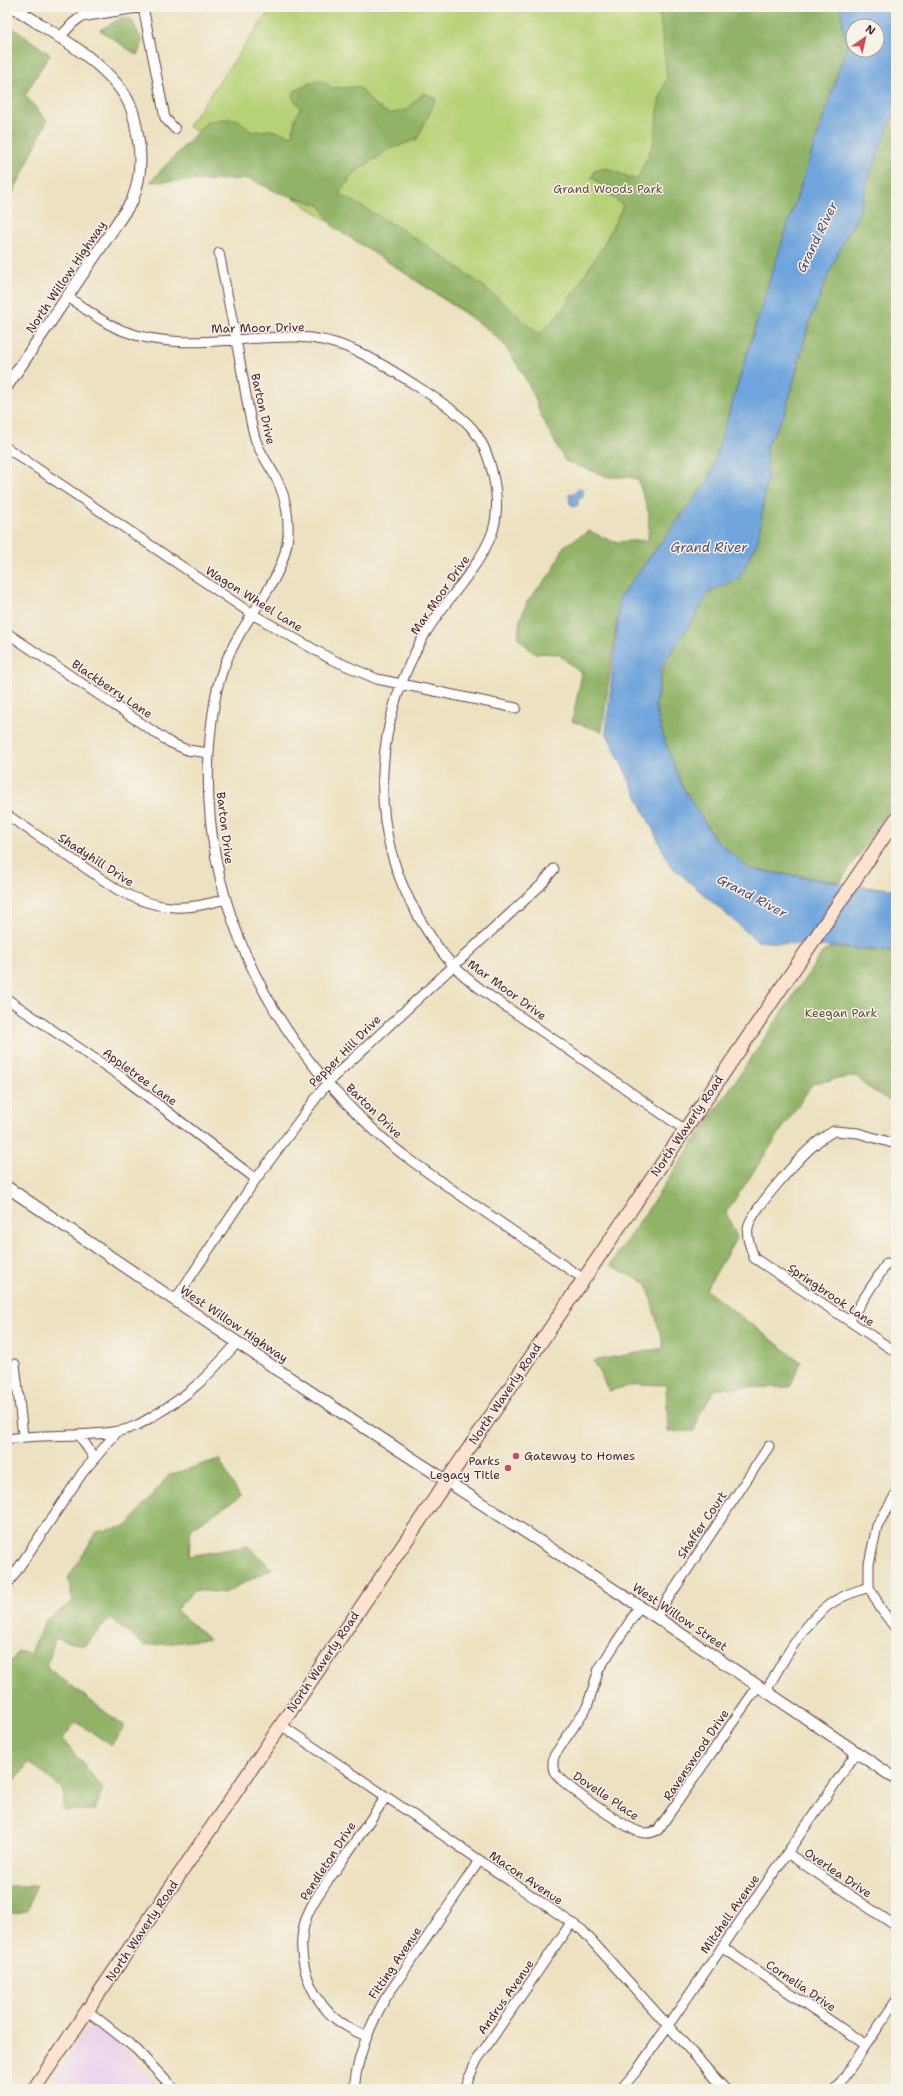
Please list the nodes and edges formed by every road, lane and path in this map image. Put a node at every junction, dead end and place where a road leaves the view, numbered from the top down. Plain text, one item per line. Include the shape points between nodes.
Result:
1 (13, 7) edge
2 (143, 7) edge
3 (60, 38) junction
4 (175, 129) dead end
5 (219, 253) dead end
6 (68, 298) junction
7 (236, 340) junction
8 (7, 386) edge
9 (7, 448) edge
10 (252, 614) junction
11 (7, 633) edge
12 (400, 685) junction
13 (516, 708) dead end
14 (209, 753) junction
15 (7, 815) edge
16 (896, 819) edge
17 (554, 869) dead end
18 (225, 899) junction
19 (452, 965) junction
20 (7, 999) edge
21 (328, 1082) junction
22 (684, 1129) junction
23 (896, 1144) edge
24 (256, 1179) junction
25 (7, 1187) edge
26 (887, 1263) dead end
27 (584, 1279) junction
28 (175, 1300) junction
29 (849, 1321) junction
30 (236, 1343) junction
31 (896, 1352) edge
32 (15, 1364) dead end
33 (118, 1431) junction
34 (79, 1434) junction
35 (23, 1436) junction
36 (7, 1439) edge
37 (769, 1446) dead end
38 (94, 1458) junction
39 (447, 1481) junction
40 (896, 1494) edge
41 (7, 1585) edge
42 (869, 1587) junction
43 (640, 1606) junction
44 (656, 1616) junction
45 (896, 1629) edge
46 (762, 1688) junction
47 (281, 1725) junction
48 (857, 1752) junction
49 (896, 1778) edge
50 (386, 1796) junction
51 (650, 1833) joint
52 (787, 1853) junction
53 (479, 1861) junction
54 (571, 1923) junction
55 (896, 1926) edge
56 (722, 1947) junction
57 (896, 2001) edge
58 (88, 2011) junction
59 (668, 2025) junction
60 (366, 2036) junction
61 (866, 2045) junction
62 (34, 2089) edge
63 (174, 2089) edge
64 (354, 2089) edge
65 (466, 2089) edge
66 (621, 2089) edge
67 (725, 2089) edge
68 (836, 2089) edge

1 - 3 street
2 - 3 street via 81,17
2 - 4 street via 165,118
3 - 6 street, North Willow Highway via 110,76 129,103 135,117 140,161 138,185 132,201
5 - 7 street, Barton Drive
6 - 7 street, Mar Moor Drive via 128,333 165,340
6 - 8 street, North Willow Highway
7 - 10 street, Barton Drive via 255,438 279,484 287,515 287,539 280,569
7 - 12 street, Mar Moor Drive via 297,336 355,349 452,409 472,427 483,444 496,495 497,508 492,534 480,558 424,636
9 - 10 street, Wagon Wheel Lane
10 - 12 street, Wagon Wheel Lane via 337,662 377,679
10 - 14 street, Barton Drive via 238,636 223,669 214,706
11 - 14 street, Blackberry Lane via 169,742 187,750
12 - 13 street, Wagon Wheel Lane
12 - 19 street, Mar Moor Drive via 389,723 382,768 385,826 392,860 410,901 424,926
14 - 18 street, Barton Drive via 211,827
15 - 18 street, Shadyhill Drive via 134,899 150,905 186,908
16 - 22 main road, North Waverly Road
17 - 19 street, Pepper Hill Drive via 541,885
18 - 21 street, Barton Drive via 247,960 274,1011
19 - 21 street, Pepper Hill Drive
19 - 22 street, Mar Moor Drive via 489,995
20 - 24 street, Appletree Lane via 126,1080
21 - 24 street, Pepper Hill Drive
21 - 27 street, Barton Drive via 348,1105 398,1150
22 - 27 main road, North Waverly Road
23 - 29 street, Springbrook Lane via 858,1133 834,1131 800,1158 754,1214 748,1227 748,1241 754,1258
24 - 28 street, Pepper Hill Drive
25 - 28 street, West Willow Highway
26 - 29 street
27 - 39 main road, North Waverly Road
28 - 30 street, West Willow Highway
29 - 31 street, Springbrook Lane
30 - 33 street via 210,1374 186,1396 134,1427
30 - 39 street, West Willow Highway
32 - 35 street
33 - 34 street
33 - 38 street
34 - 35 street
34 - 38 street
35 - 36 street
37 - 44 street, Shaffer Court
38 - 41 street
39 - 43 street, West Willow Street
39 - 47 main road, North Waverly Road
40 - 42 street via 884,1512 875,1533 869,1564
42 - 45 street
42 - 46 street, Ravenswood Drive via 834,1601 820,1613
43 - 44 street, West Willow Street
43 - 51 street, Dovelle Place via 599,1668 587,1707 554,1756 553,1771 568,1786 629,1828 641,1833
44 - 46 street, West Willow Street
46 - 48 street, West Willow Street
46 - 51 street, Ravenswood Drive via 666,1821 658,1830
47 - 50 street, Macon Avenue
47 - 58 main road, North Waverly Road
48 - 49 street, West Willow Street
48 - 52 street, Mitchell Avenue
50 - 53 street, Macon Avenue
50 - 60 street, Pendleton Drive via 317,1897 307,1916 301,1937 302,1960 308,1982 319,2001 333,2017
52 - 55 street, Overlea Drive
52 - 56 street, Mitchell Avenue
53 - 54 street, Macon Avenue
53 - 60 street, Fitting Avenue via 385,1999
54 - 59 street, Macon Avenue via 595,1944
54 - 65 street, Andrus Avenue via 477,2060
56 - 59 street, Mitchell Avenue
56 - 61 street, Cornelia Drive
57 - 61 street
58 - 62 main road, North Waverly Road
58 - 63 street via 136,2048
59 - 66 street, Mitchell Avenue
59 - 67 street, Macon Avenue
60 - 64 street, Fitting Avenue
61 - 68 street

